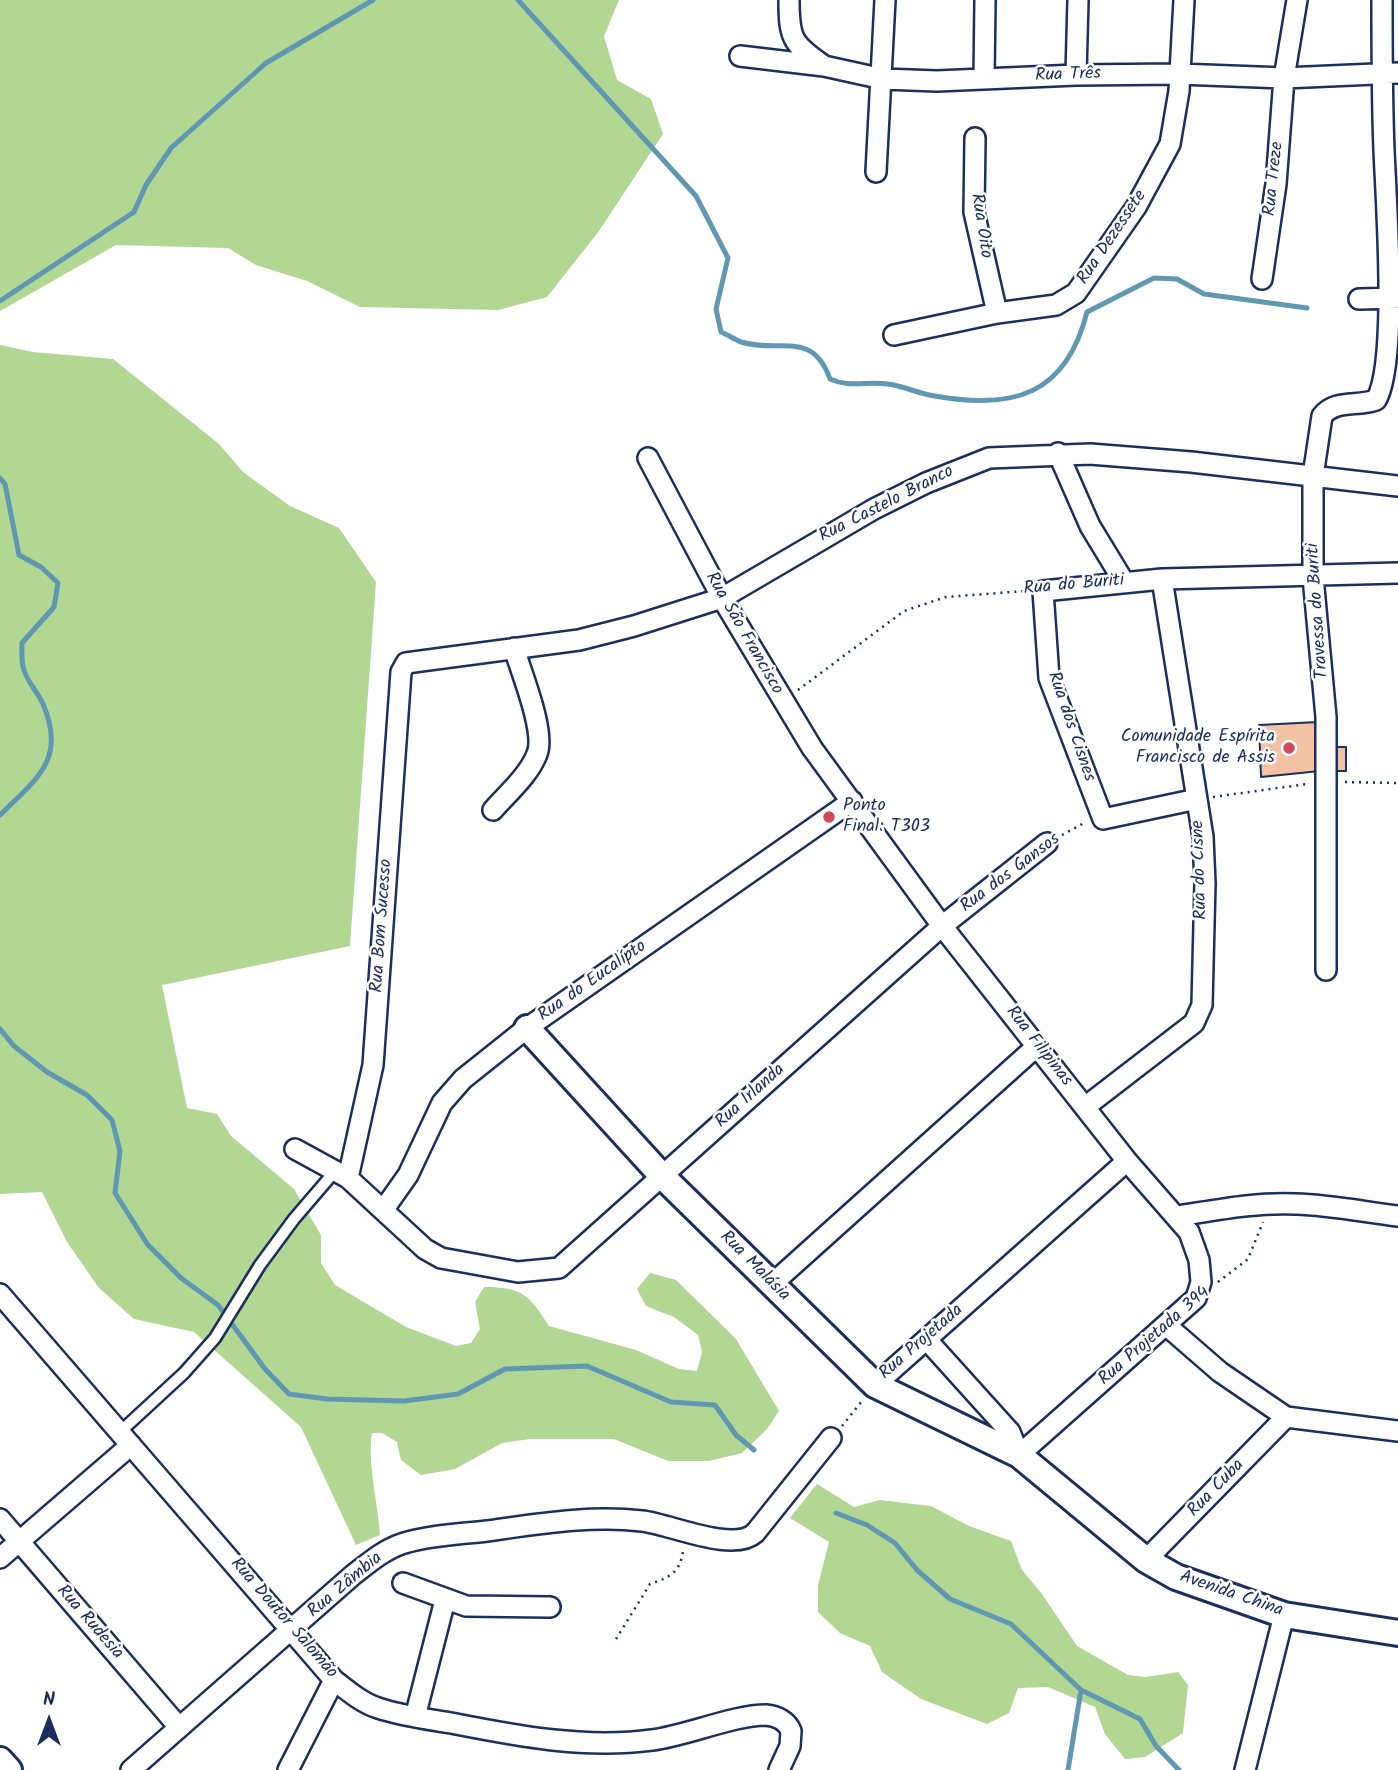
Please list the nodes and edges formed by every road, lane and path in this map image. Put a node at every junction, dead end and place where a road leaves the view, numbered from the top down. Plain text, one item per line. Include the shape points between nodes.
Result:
1 (789, 0) edge
2 (885, 0) edge
3 (985, 0) edge
4 (1078, 0) edge
5 (1184, 0) edge
6 (1297, 0) edge
7 (1382, 0) edge
8 (740, 56) dead end
9 (824, 66) junction
10 (1180, 74) junction
11 (1390, 74) edge
12 (1076, 75) junction
13 (1284, 78) junction
14 (883, 79) junction
15 (985, 79) junction
16 (975, 138) dead end
17 (876, 172) dead end
18 (1262, 279) dead end
19 (1395, 298) edge
20 (1359, 299) dead end
21 (997, 313) junction
22 (894, 335) dead end
23 (1058, 453) junction
24 (648, 458) dead end
25 (1313, 476) junction
26 (1398, 486) edge
27 (1398, 573) edge
28 (1312, 577) junction
29 (1162, 579) junction
30 (1124, 582) junction
31 (1043, 591) junction
32 (722, 598) junction
33 (514, 648) junction
34 (401, 672) joint
35 (782, 702) junction
36 (1326, 781) junction
37 (1398, 783) edge
38 (1197, 799) junction
39 (852, 801) junction
40 (493, 810) dead end
41 (1082, 824) dead end
42 (1047, 843) joint
43 (942, 926) junction
44 (1326, 970) dead end
45 (527, 1028) junction
46 (1037, 1046) junction
47 (1085, 1107) junction
48 (295, 1149) dead end
49 (1127, 1161) junction
50 (342, 1174) junction
51 (662, 1176) junction
52 (1270, 1204) junction
53 (384, 1209) junction
54 (1178, 1216) junction
55 (1398, 1216) edge
56 (771, 1284) junction
57 (0, 1294) edge
58 (1196, 1298) junction
59 (1167, 1326) junction
60 (927, 1340) junction
61 (875, 1385) junction
62 (1286, 1417) junction
63 (1398, 1431) edge
64 (831, 1438) joint
65 (126, 1439) junction
66 (1019, 1455) junction
67 (0, 1519) edge
68 (686, 1532) junction
69 (19, 1542) junction
70 (0, 1558) edge
71 (1146, 1560) junction
72 (403, 1583) dead end
73 (445, 1600) junction
74 (550, 1606) dead end
75 (1284, 1615) junction
76 (293, 1631) junction
77 (1398, 1633) edge
78 (616, 1639) dead end
79 (334, 1680) junction
80 (415, 1717) junction
81 (178, 1726) junction
82 (0, 1760) edge
83 (9, 1770) edge
84 (131, 1770) edge
85 (288, 1770) edge
86 (779, 1770) edge
87 (1245, 1770) edge

1 - 9 street via 795,43
2 - 14 street
3 - 15 street
4 - 12 street
5 - 10 street, Rua Dezessete
6 - 13 street, Rua Treze
7 - 11 street
8 - 9 street, Rua Três
9 - 14 street, Rua Três
10 - 12 street, Rua Três
10 - 13 street, Rua Três
10 - 21 street, Rua Dezessete via 1170,144 1136,206 1076,293 1056,305
11 - 13 street, Rua Três
11 - 19 street
12 - 15 street, Rua Três
13 - 18 street, Rua Treze via 1276,184
14 - 15 street, Rua Três
14 - 17 street
16 - 21 street, Rua Oito via 974,212
19 - 20 street
19 - 25 street, Travessa do Buriti via 1381,393 1367,403 1328,408 1319,425
21 - 22 street, Rua Dezessete
23 - 25 street, Rua Castelo Branco via 1191,461
23 - 30 street via 1090,526
23 - 32 street, Rua Castelo Branco via 989,458 938,478 824,536
24 - 32 street, Rua São Francisco
25 - 26 street, Rua Castelo Branco
25 - 28 street, Travessa do Buriti
27 - 28 street, Rua do Buriti
28 - 29 street, Rua do Buriti
28 - 36 street, Travessa do Buriti via 1325,688
29 - 30 street, Rua do Buriti
29 - 38 street, Rua do Cisne
30 - 31 street, Rua do Buriti
31 - 35 path, Rua do Buriti via 946,597 904,611
31 - 38 street, Rua dos Cisnes via 1049,678 1103,818
32 - 33 street, Rua Castelo Branco via 590,637
32 - 35 street, Rua São Francisco
33 - 34 street, Rua Castelo Branco via 411,661
33 - 40 street via 539,750
34 - 50 street, Rua Bom Sucesso via 373,1065
35 - 39 street, Rua São Francisco
36 - 37 path
36 - 38 path
36 - 44 street, Travessa do Buriti
38 - 47 street, Rua do Cisne via 1205,883 1199,1016
39 - 43 street, Rua Filipinas
39 - 45 street, Rua do Eucalípto
41 - 42 path, Rua dos Gansos
42 - 43 street, Rua dos Gansos
43 - 46 street, Rua Filipinas
43 - 51 street, Rua Irlanda
45 - 51 street, Rua Malásia
45 - 53 street, Rua do Eucalípto via 463,1079 442,1103 408,1175
46 - 47 street, Rua Filipinas
46 - 56 street
47 - 49 street, Rua Filipinas
48 - 50 street
49 - 54 street, Rua Filipinas
49 - 60 street, Rua Projetada
50 - 53 street
50 - 65 lane via 294,1219 221,1328
51 - 53 street, Rua Irlanda via 559,1268 518,1272 441,1258 425,1249
51 - 56 street, Rua Malásia
52 - 54 street
52 - 55 street via 1352,1208
52 - 58 path, Rua Projetada 394 via 1248,1259
54 - 58 street, Rua Filipinas via 1199,1259 1201,1282
56 - 61 street, Rua Malásia
57 - 65 street, Rua Doutor Salomão
58 - 59 street, Rua Projetada 394
59 - 62 street via 1220,1373
59 - 66 street, Rua Projetada 394
60 - 61 street, Rua Projetada
60 - 66 street via 1010,1432
61 - 64 path, Rua Projetada
61 - 66 street, Rua Malásia
62 - 63 street
62 - 71 street, Rua Cuba
64 - 68 street, Rua Zâmbia via 747,1539
65 - 69 street
65 - 76 street, Rua Doutor Salomão
66 - 71 street, Avenida China
67 - 69 street, Rua Rudesia
68 - 76 street, Rua Zâmbia via 644,1521 568,1521 407,1542 373,1560
68 - 78 path via 677,1570 650,1584
69 - 70 street
69 - 81 street, Rua Rudesia
71 - 75 street, Avenida China via 1217,1594
72 - 73 street
73 - 74 street via 484,1608
73 - 80 street
75 - 77 street, Avenida China
75 - 87 street
76 - 79 street, Rua Doutor Salomão
76 - 81 street, Rua Zâmbia
79 - 80 street, Rua Doutor Salomão via 378,1708
79 - 85 street
80 - 86 street, Rua Doutor Salomão via 537,1738 626,1743 765,1715 783,1720 791,1731
81 - 84 street, Rua Zâmbia
82 - 83 street

